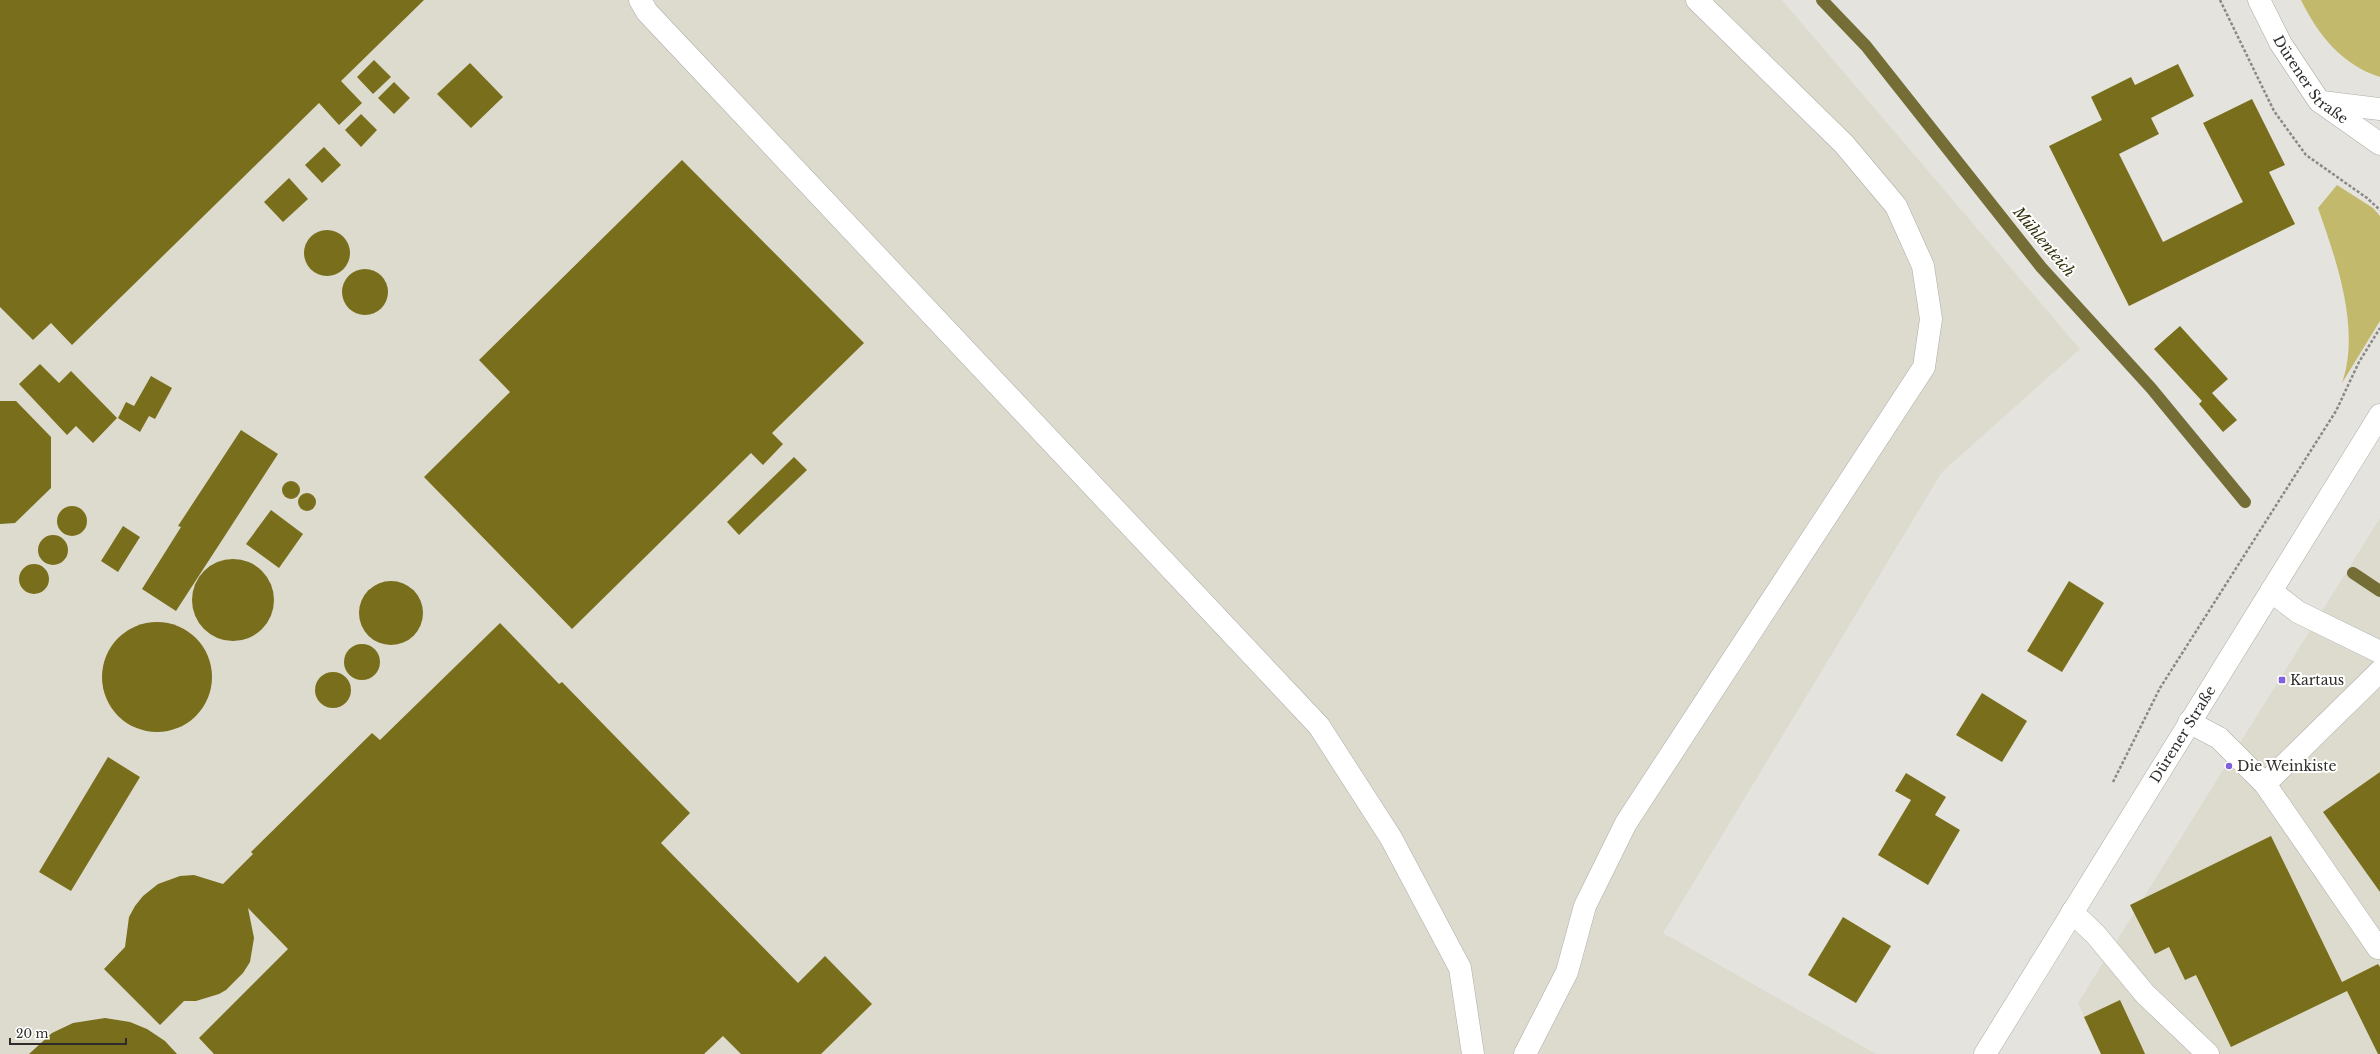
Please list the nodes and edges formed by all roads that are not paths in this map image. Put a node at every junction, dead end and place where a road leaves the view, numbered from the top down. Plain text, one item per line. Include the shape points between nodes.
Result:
1 (640, 0) edge
2 (1697, 0) edge
3 (2259, 0) edge
4 (2319, 101) junction
5 (2380, 109) edge
6 (2380, 144) edge
7 (2380, 415) edge
8 (2271, 591) junction
9 (2380, 652) edge
10 (2380, 671) edge
11 (2189, 722) junction
12 (2265, 784) junction
13 (2072, 912) junction
14 (2378, 948) dead end
15 (1473, 1054) edge
16 (1525, 1054) edge
17 (1985, 1054) edge
18 (2208, 1054) edge

1 - 15 main road via 647,12 1319,726 1391,838 1460,968
2 - 16 main road via 1844,144 1896,206 1923,266 1931,319 1924,367 1626,823 1585,906 1567,972
3 - 4 main road, Dürener Straße via 2281,44
4 - 5 main road
4 - 6 main road, Dürener Straße
7 - 8 main road, Dürener Straße
8 - 9 main road via 2298,612
8 - 11 main road, Dürener Straße
10 - 12 main road
11 - 12 main road via 2219,738
11 - 13 main road, Dürener Straße
12 - 14 main road
13 - 17 main road, Dürener Straße
13 - 18 main road via 2096,935 2145,994

